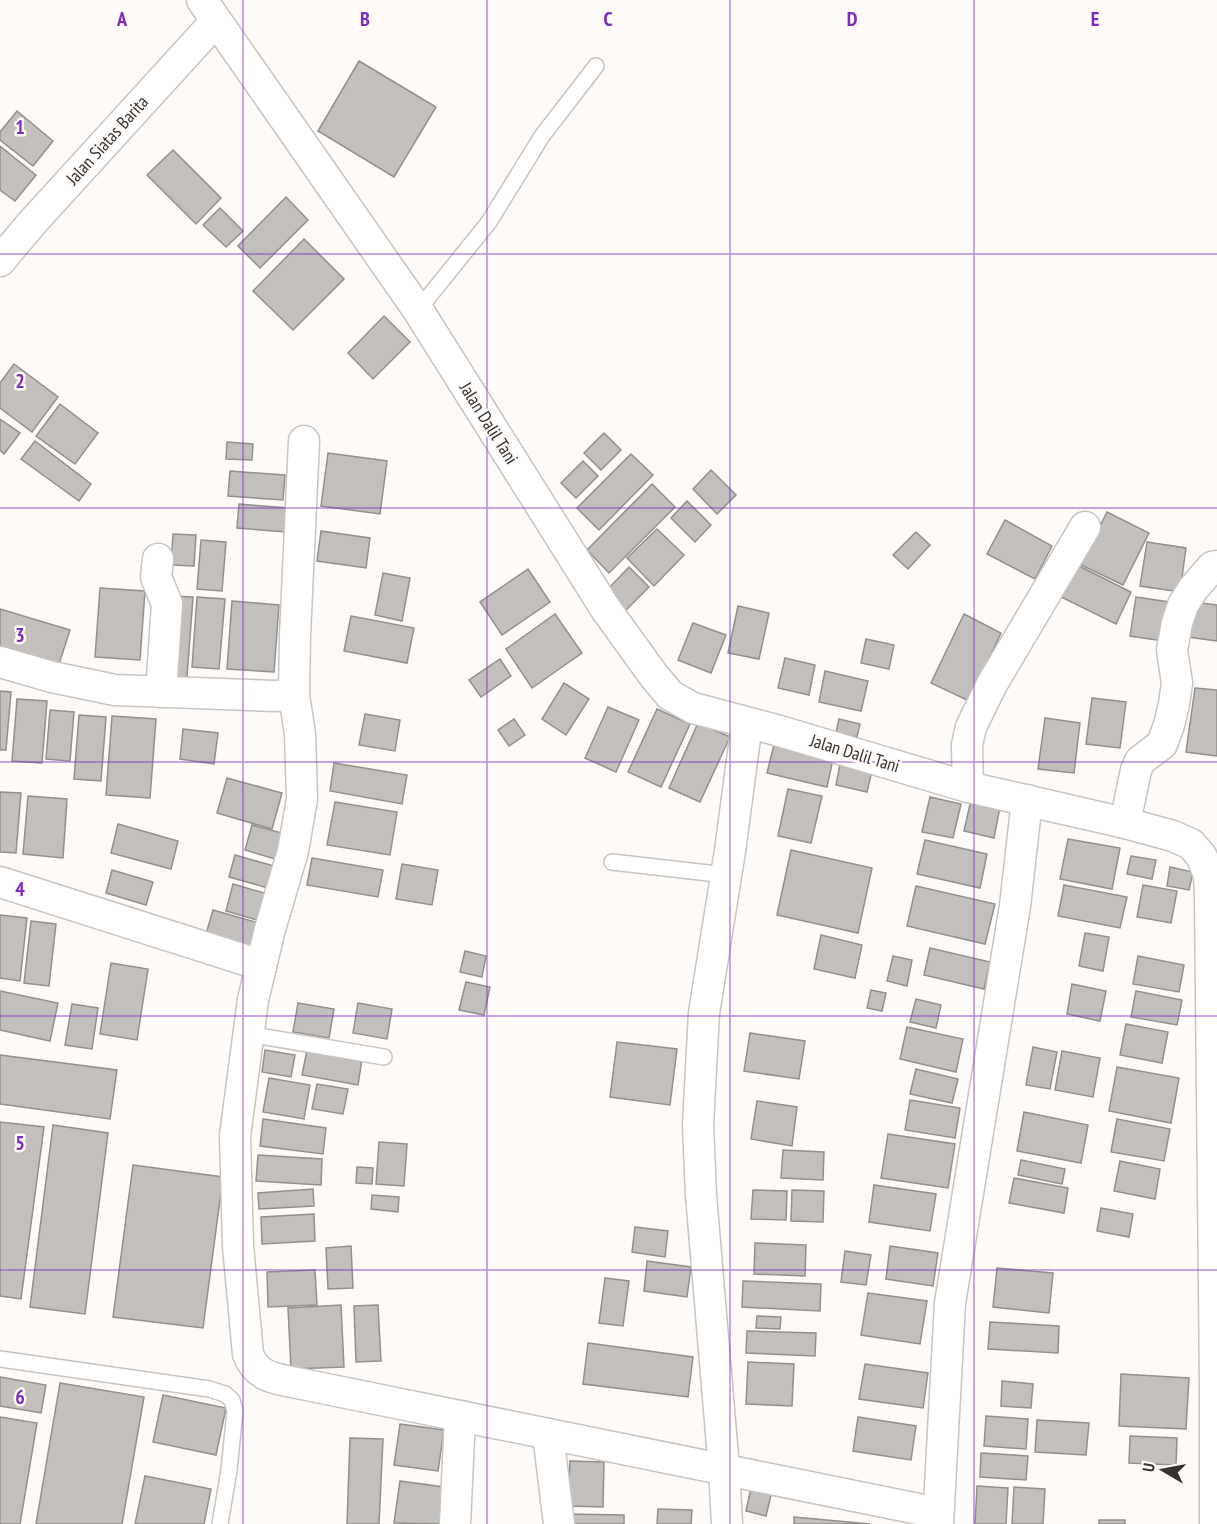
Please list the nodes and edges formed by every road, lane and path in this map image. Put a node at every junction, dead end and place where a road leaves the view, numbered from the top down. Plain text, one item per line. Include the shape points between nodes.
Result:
1 (209, 10) edge
2 (596, 66) dead end
3 (0, 261) edge
4 (418, 310) junction
5 (304, 441) dead end
6 (1085, 527) dead end
7 (158, 559) dead end
8 (1217, 566) edge
9 (0, 662) edge
10 (161, 692) junction
11 (294, 695) junction
12 (747, 723) junction
13 (968, 787) junction
14 (1027, 800) junction
15 (1125, 823) junction
16 (612, 862) dead end
17 (726, 875) junction
18 (0, 882) edge
19 (1214, 898) edge
20 (261, 965) junction
21 (248, 1035) junction
22 (384, 1057) dead end
23 (0, 1359) edge
24 (1216, 1387) edge
25 (460, 1416) junction
26 (548, 1434) junction
27 (724, 1469) junction
28 (938, 1518) edge
29 (220, 1524) edge
30 (454, 1524) edge
31 (559, 1524) edge
32 (727, 1524) edge
33 (1215, 1524) edge

1 - 3 street, Jalan Siatas Barita
1 - 4 street, Jalan Dalil Tani
2 - 4 lane via 542,136 489,222
4 - 12 street, Jalan Dalil Tani via 605,608 654,676 670,695 693,708
5 - 11 street
6 - 13 street via 992,684 971,727 967,745
7 - 10 street via 156,577 167,604
8 - 15 street via 1212,567 1183,605 1172,650 1177,682 1169,725 1162,744 1140,761
9 - 10 street via 115,690
10 - 11 street
11 - 20 street via 303,799 293,851
12 - 13 street, Jalan Dalil Tani
12 - 17 street
13 - 14 street, Jalan Dalil Tani
14 - 15 street, Jalan Dalil Tani
14 - 28 street via 1015,906 950,1303
15 - 19 street, Jalan Dalil Tani via 1191,844 1202,856
16 - 17 lane
17 - 27 street via 704,1013 698,1125
18 - 20 street
19 - 24 street, Jalan Dalil Tani
20 - 21 street
21 - 22 lane
21 - 25 street via 235,1136 238,1246 251,1363 267,1376
23 - 29 lane via 225,1394 235,1411
24 - 33 street, Jalan Dalil Tani
25 - 26 street
25 - 30 street
26 - 27 street
26 - 31 street
27 - 28 street
27 - 32 street

